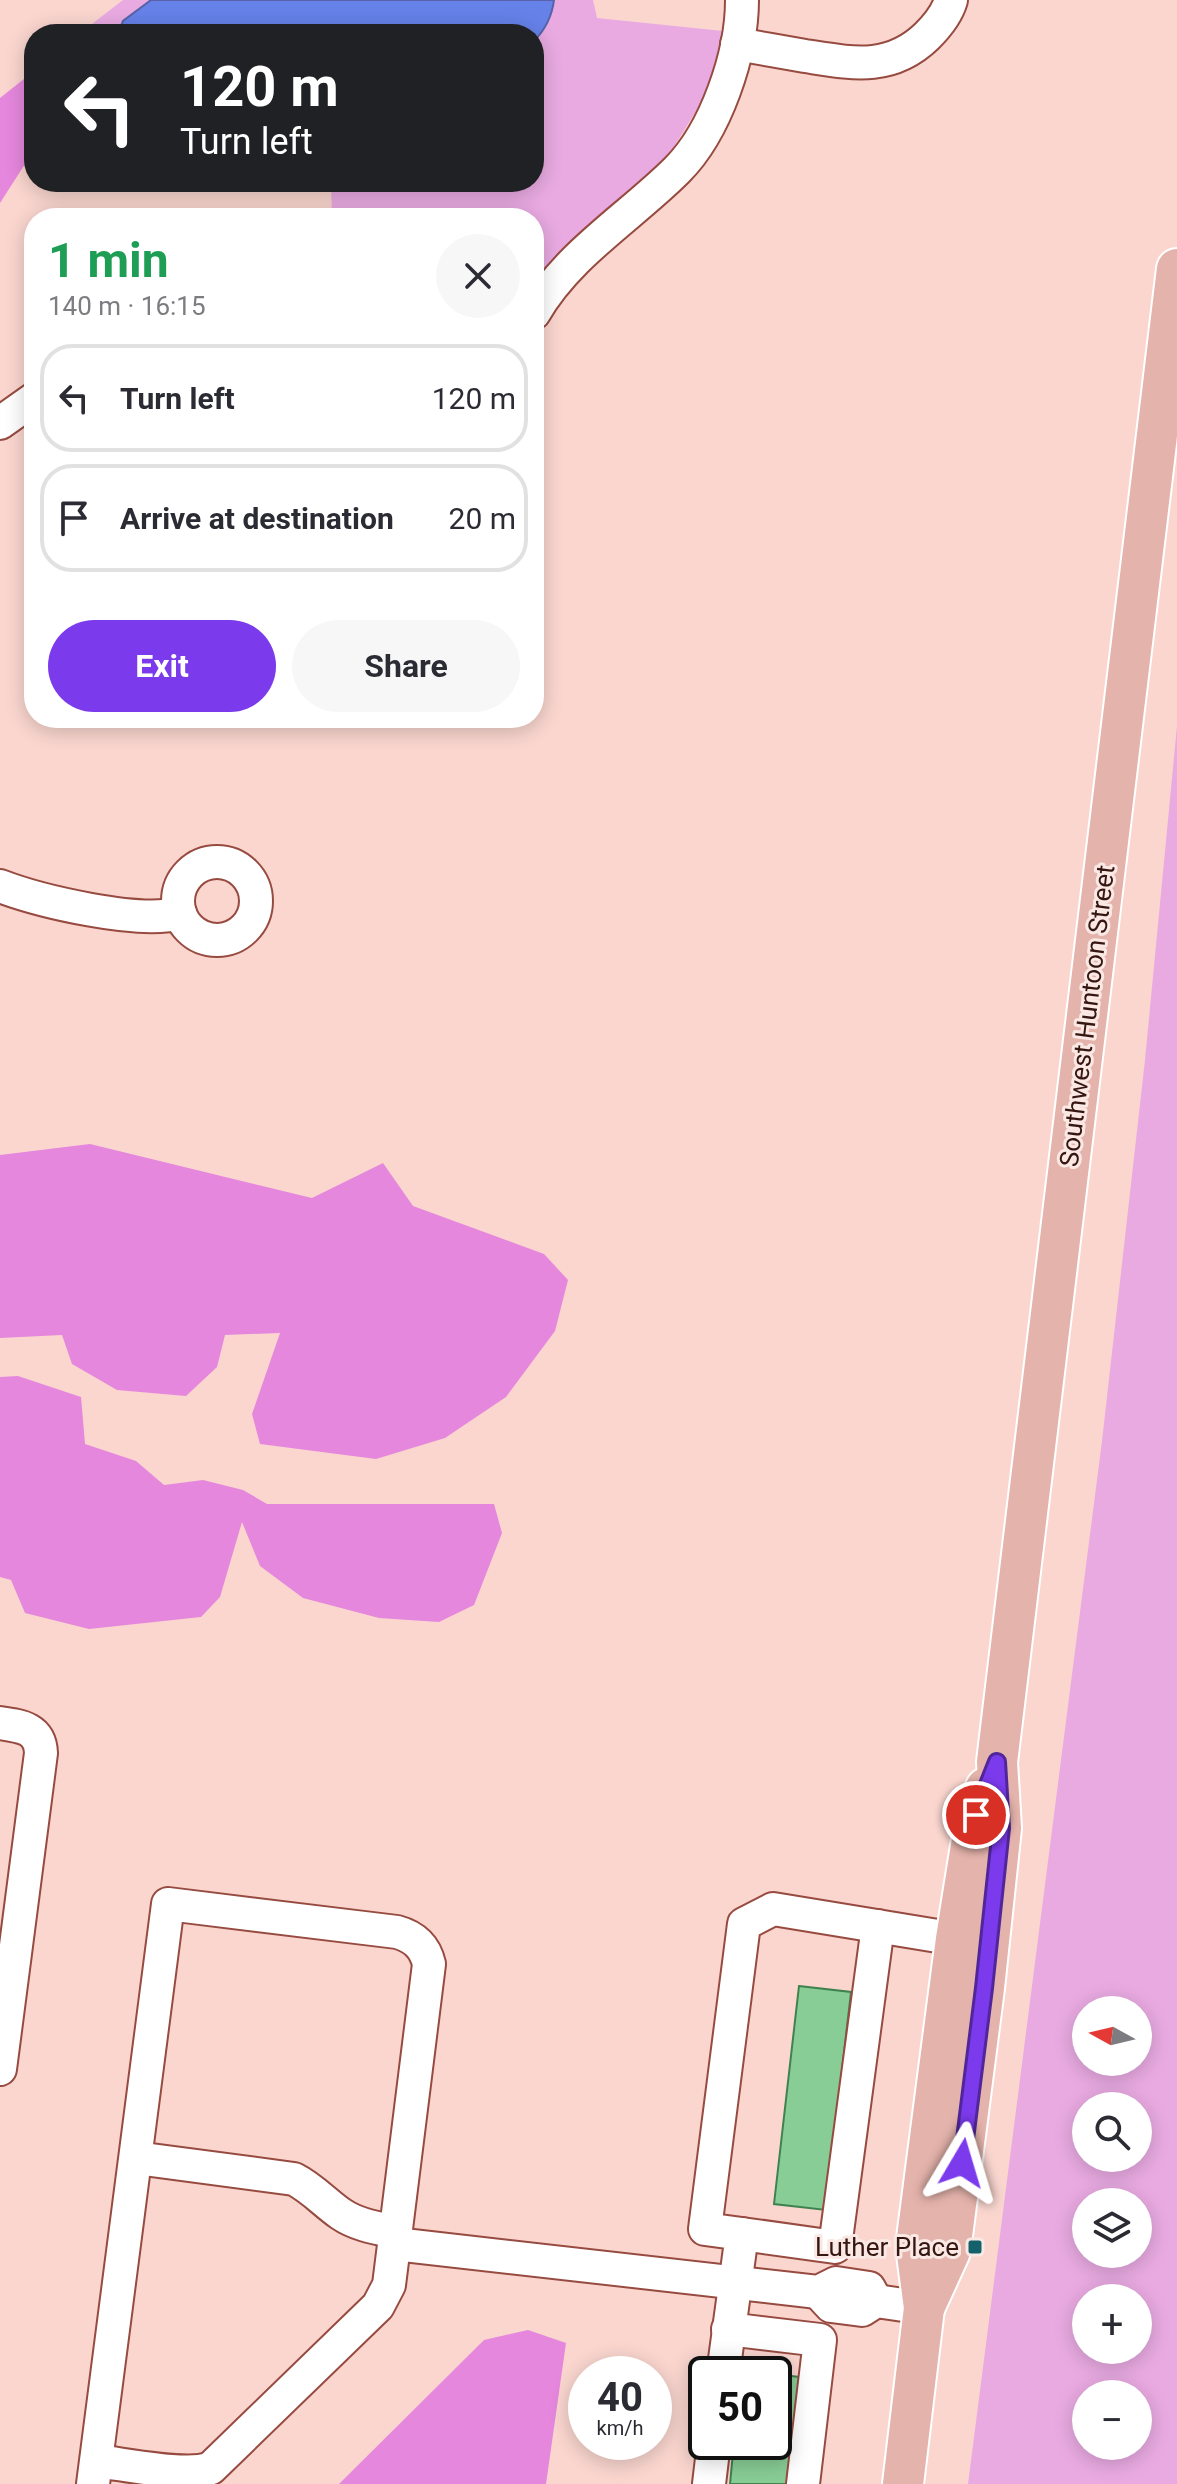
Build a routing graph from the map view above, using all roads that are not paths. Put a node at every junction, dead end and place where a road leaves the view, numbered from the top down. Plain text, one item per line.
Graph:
1 (742, 0) edge
2 (951, 0) edge
3 (737, 44) junction
4 (1177, 269) edge
5 (544, 296) edge
6 (24, 406) edge
7 (0, 423) edge
8 (1168, 425) edge
9 (0, 886) edge
10 (180, 913) dead end
11 (0, 1723) edge
12 (997, 1762) junction
13 (878, 1926) junction
14 (956, 1939) junction
15 (0, 2069) edge
16 (136, 2158) junction
17 (742, 2234) junction
18 (395, 2238) junction
19 (735, 2283) junction
20 (924, 2308) junction
21 (728, 2329) junction
22 (725, 2356) edge
23 (712, 2460) edge
24 (95, 2472) edge
25 (709, 2484) edge
26 (803, 2484) edge
27 (903, 2484) edge

1 - 3 street
2 - 3 street
3 - 5 street
4 - 8 main road, Southwest Huntoon Street
6 - 7 street
8 - 12 main road, Southwest Huntoon Street
9 - 10 street
11 - 15 street
12 - 14 main road, Southwest Huntoon Street
12 - 20 main road, Southwest Huntoon Street
13 - 14 street
13 - 17 street
13 - 17 street
14 - 20 main road, Southwest Huntoon Street
16 - 18 street
16 - 18 street
16 - 24 street
17 - 19 street
18 - 19 street
18 - 24 street
19 - 20 street
19 - 21 street
20 - 27 main road, Southwest Huntoon Street
21 - 22 street
21 - 26 street
23 - 25 street

